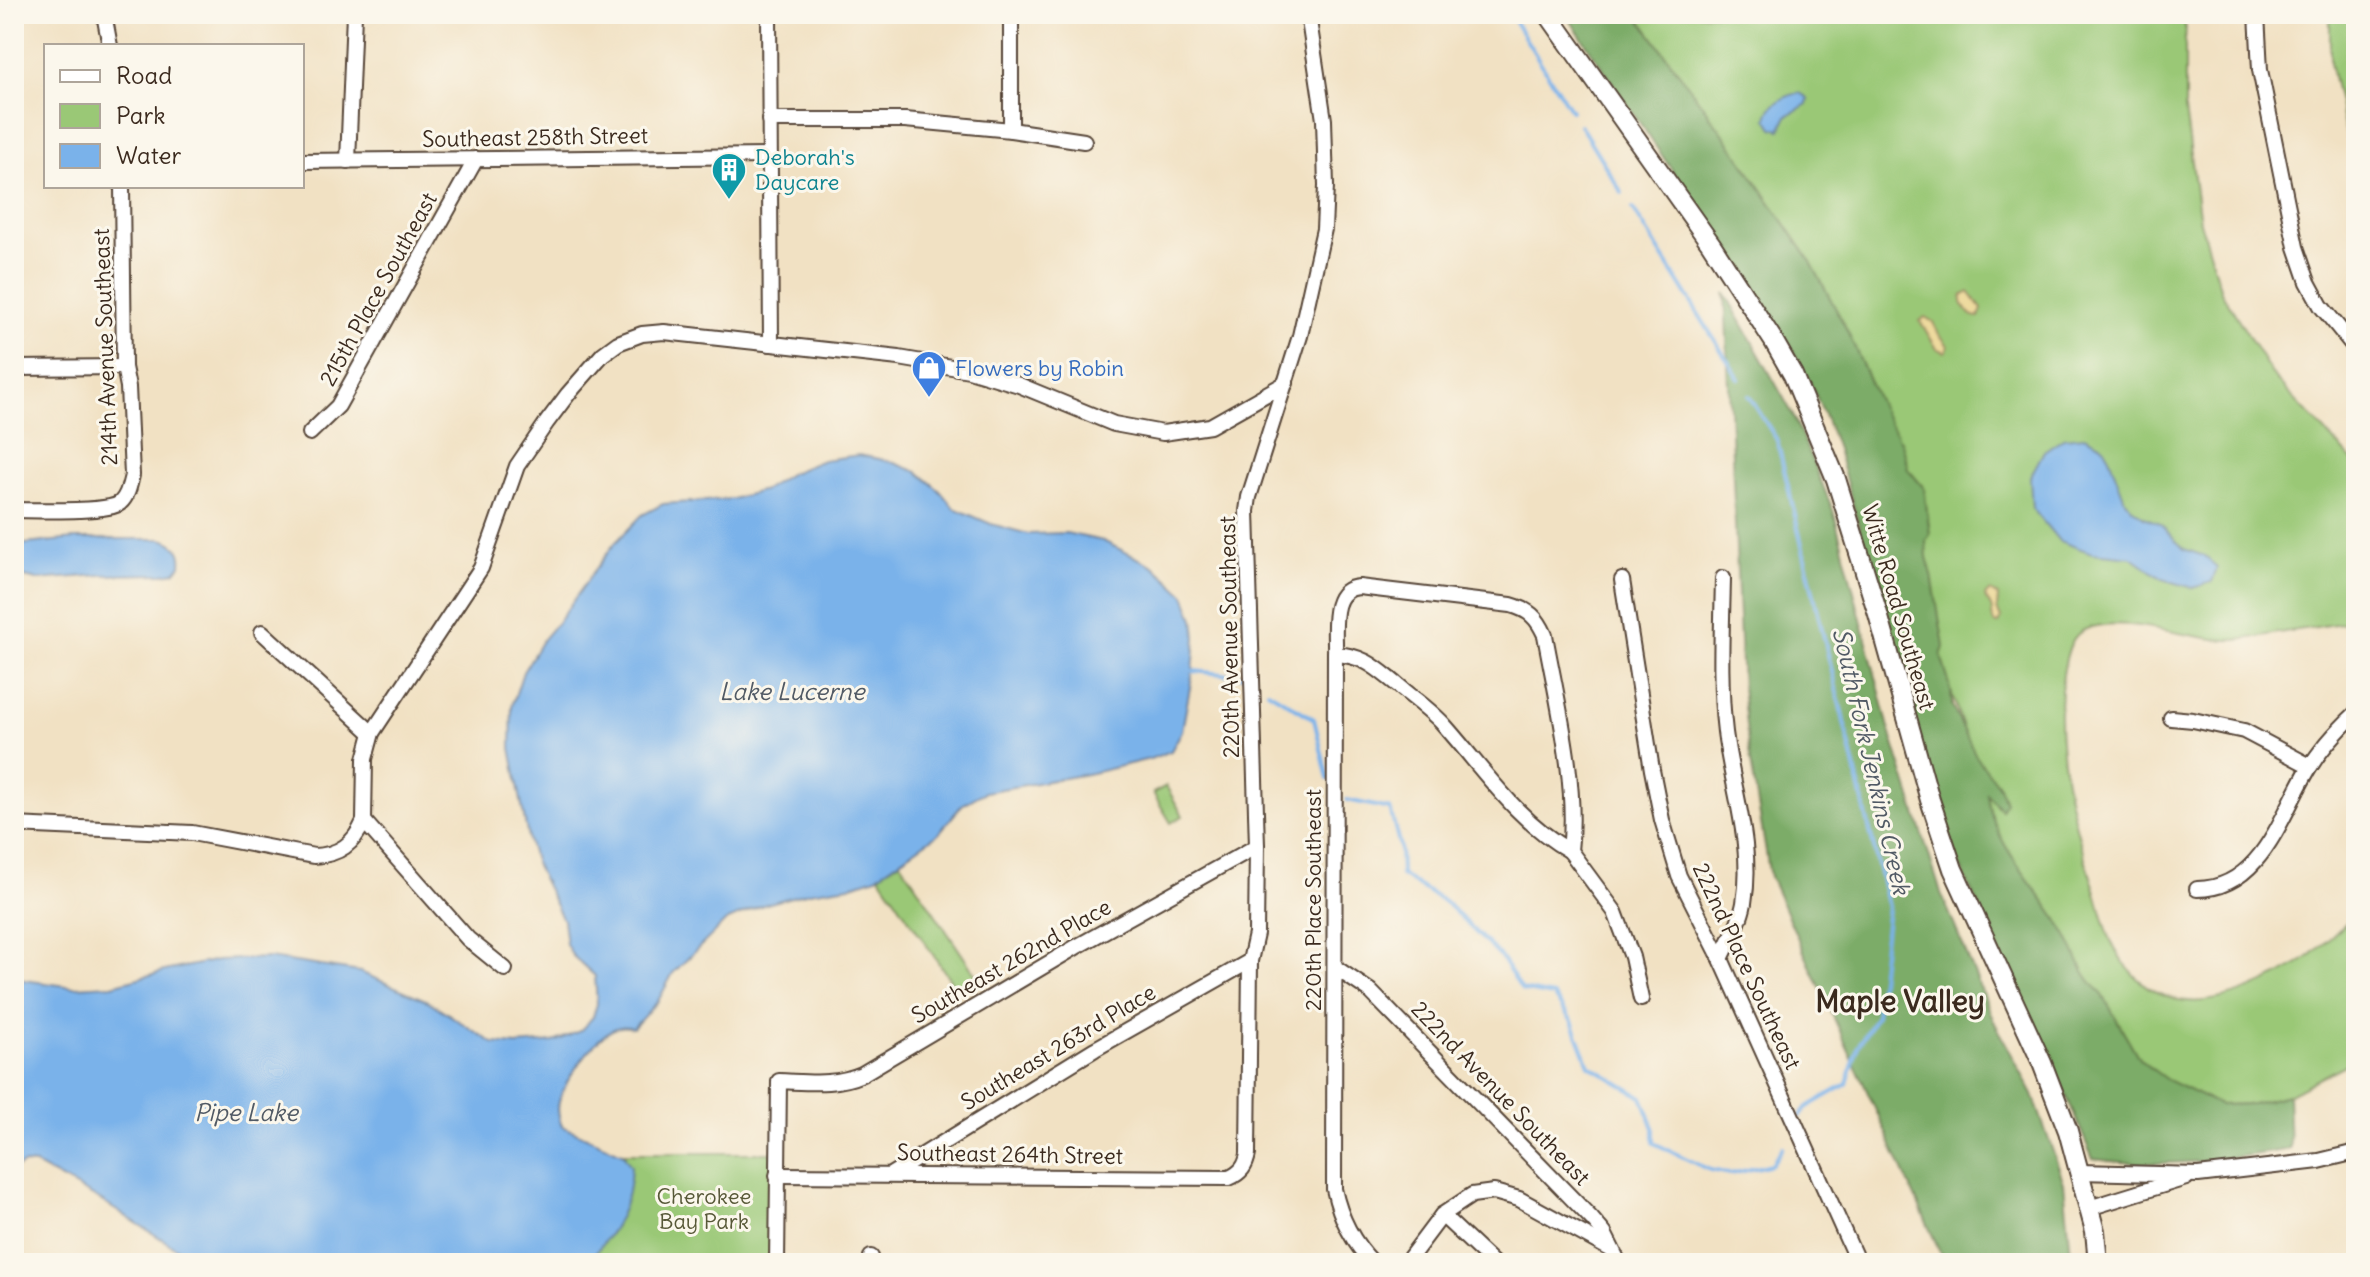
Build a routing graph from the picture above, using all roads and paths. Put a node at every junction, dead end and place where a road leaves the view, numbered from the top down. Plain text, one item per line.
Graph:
1 (104, 14) edge
2 (354, 14) edge
3 (769, 14) edge
4 (1011, 14) edge
5 (1308, 14) edge
6 (1548, 14) edge
7 (2257, 14) edge
8 (110, 44) edge
9 (769, 120) junction
10 (1011, 130) junction
11 (1084, 141) dead end
12 (769, 156) junction
13 (476, 159) junction
14 (304, 161) edge
15 (348, 161) junction
16 (122, 188) edge
17 (771, 344) junction
18 (2356, 349) edge
19 (124, 367) junction
20 (14, 368) edge
21 (1286, 383) junction
22 (310, 433) dead end
23 (14, 510) edge
24 (1723, 578) dead end
25 (1622, 580) dead end
26 (262, 632) dead end
27 (1335, 654) junction
28 (2356, 713) edge
29 (2171, 718) dead end
30 (372, 733) junction
31 (2310, 766) junction
32 (364, 821) junction
33 (14, 825) edge
34 (1257, 846) junction
35 (1570, 851) junction
36 (2197, 889) dead end
37 (1721, 959) junction
38 (1250, 961) junction
39 (1336, 968) junction
40 (505, 969) dead end
41 (1641, 999) dead end
42 (2356, 1152) edge
43 (1240, 1172) joint
44 (2079, 1172) junction
45 (891, 1174) junction
46 (777, 1175) junction
47 (2198, 1175) junction
48 (2089, 1208) junction
49 (1442, 1215) junction
50 (1616, 1257) edge
51 (777, 1263) edge
52 (1373, 1263) edge
53 (1406, 1263) edge
54 (1493, 1263) edge
55 (1858, 1263) edge
56 (2098, 1263) edge

1 - 8 street
2 - 15 street
3 - 9 street
4 - 10 street
5 - 21 street, 220th Avenue Southeast
6 - 44 street, Witte Road Southeast
7 - 18 street
9 - 10 street
9 - 12 street
10 - 11 street
12 - 13 street, Southeast 258th Street
12 - 17 street
13 - 15 street, Southeast 258th Street
13 - 22 street, 215th Place Southeast
14 - 15 street, Southeast 258th Street
16 - 19 street, 214th Avenue Southeast
17 - 21 street
17 - 30 street
19 - 20 street
19 - 23 street, 214th Avenue Southeast
21 - 34 street, 220th Avenue Southeast
24 - 37 street
25 - 37 street, 222nd Place Southeast
26 - 30 street
27 - 35 street
27 - 35 street, 220th Place Southeast
27 - 39 street, 220th Place Southeast
28 - 31 street
29 - 31 street
30 - 32 street
31 - 36 street
32 - 33 street
32 - 40 street
34 - 38 street, 220th Avenue Southeast
34 - 46 street, Southeast 262nd Place
35 - 41 street
37 - 55 street, 222nd Place Southeast
38 - 43 street, 220th Avenue Southeast
38 - 45 street, Southeast 263rd Place
39 - 50 street, 222nd Avenue Southeast
39 - 52 street, 220th Place Southeast
42 - 47 street
43 - 45 street, Southeast 264th Street
44 - 47 street
44 - 48 street, Witte Road Southeast
45 - 46 street, Southeast 264th Street
46 - 51 street
47 - 48 street
48 - 56 street, Witte Road Southeast
49 - 50 street
49 - 53 street
49 - 54 street

